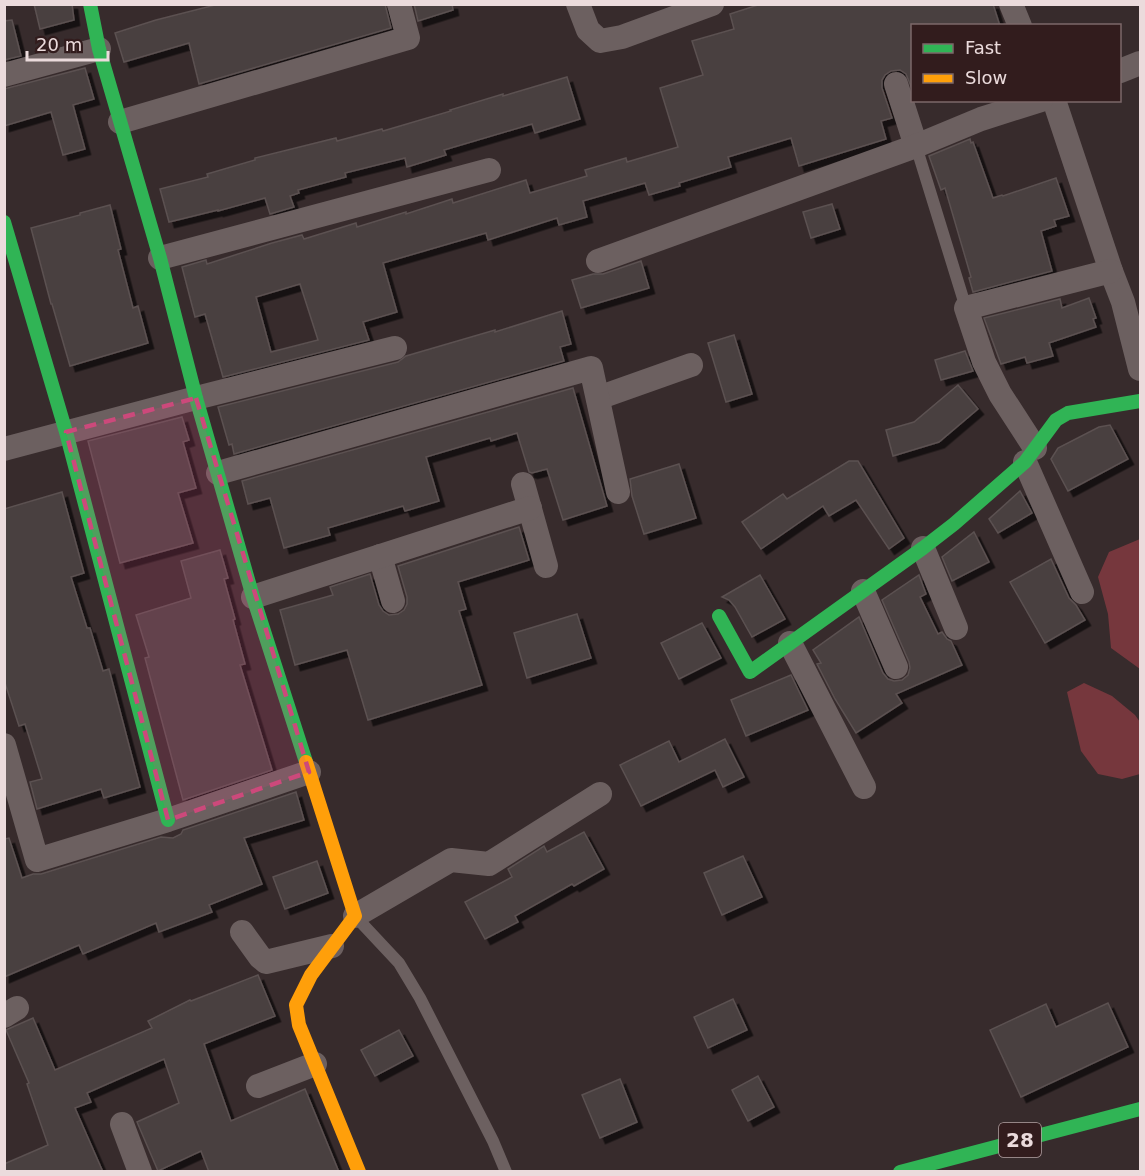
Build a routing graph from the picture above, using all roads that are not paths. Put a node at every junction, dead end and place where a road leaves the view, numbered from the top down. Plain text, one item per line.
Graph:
1 (90, 4) edge
2 (399, 4) edge
3 (578, 4) edge
4 (712, 4) edge
5 (1011, 4) edge
6 (1019, 24) edge
7 (99, 49) junction
8 (1140, 63) edge
9 (1121, 70) edge
10 (4, 75) edge
11 (896, 84) dead end
12 (1035, 102) edge
13 (1055, 102) edge
14 (120, 122) junction
15 (916, 146) junction
16 (489, 170) dead end
17 (4, 222) edge
18 (160, 258) junction
19 (598, 261) dead end
20 (1111, 271) junction
21 (966, 308) junction
22 (395, 348) dead end
23 (692, 365) dead end
24 (1140, 369) edge
25 (196, 398) junction
26 (598, 398) junction
27 (1140, 401) edge
28 (66, 432) junction
29 (4, 449) edge
30 (1030, 455) junction
31 (218, 473) junction
32 (523, 484) dead end
33 (618, 492) dead end
34 (530, 508) junction
35 (923, 548) junction
36 (380, 556) junction
37 (546, 566) dead end
38 (863, 591) junction
39 (1083, 592) dead end
40 (253, 597) junction
41 (393, 601) dead end
42 (719, 616) dead end
43 (956, 628) dead end
44 (790, 643) junction
45 (896, 667) dead end
46 (4, 745) edge
47 (309, 772) junction
48 (864, 787) dead end
49 (600, 794) dead end
50 (168, 820) junction
51 (355, 916) junction
52 (242, 932) dead end
53 (332, 946) junction
54 (315, 1064) junction
55 (258, 1086) dead end
56 (1140, 1109) edge
57 (122, 1124) dead end
58 (140, 1172) edge
59 (359, 1172) edge
60 (507, 1172) edge
61 (900, 1172) edge

1 - 7 street
2 - 14 street
3 - 4 street
5 - 6 street
7 - 10 street
7 - 14 street
8 - 9 street
11 - 15 street
12 - 15 street
13 - 20 street
14 - 18 street
15 - 19 street
15 - 21 lane
16 - 18 street
17 - 28 street
18 - 25 street
20 - 21 street
20 - 24 street
21 - 30 street
22 - 25 street
23 - 26 street
25 - 28 street
25 - 31 street
26 - 31 street
26 - 33 street
27 - 30 street
28 - 29 street
28 - 50 street
30 - 35 street
30 - 39 street
31 - 40 street
32 - 34 street
34 - 36 street
34 - 37 street
35 - 38 street
35 - 43 street
36 - 40 street
36 - 41 street
38 - 44 street
38 - 45 street
40 - 47 street
42 - 44 street
44 - 48 street
46 - 50 street
47 - 50 street
47 - 51 street
49 - 51 street
51 - 53 street
51 - 60 lane
52 - 53 street
53 - 54 street
54 - 55 street
54 - 59 street
56 - 61 street, 28
57 - 58 street

